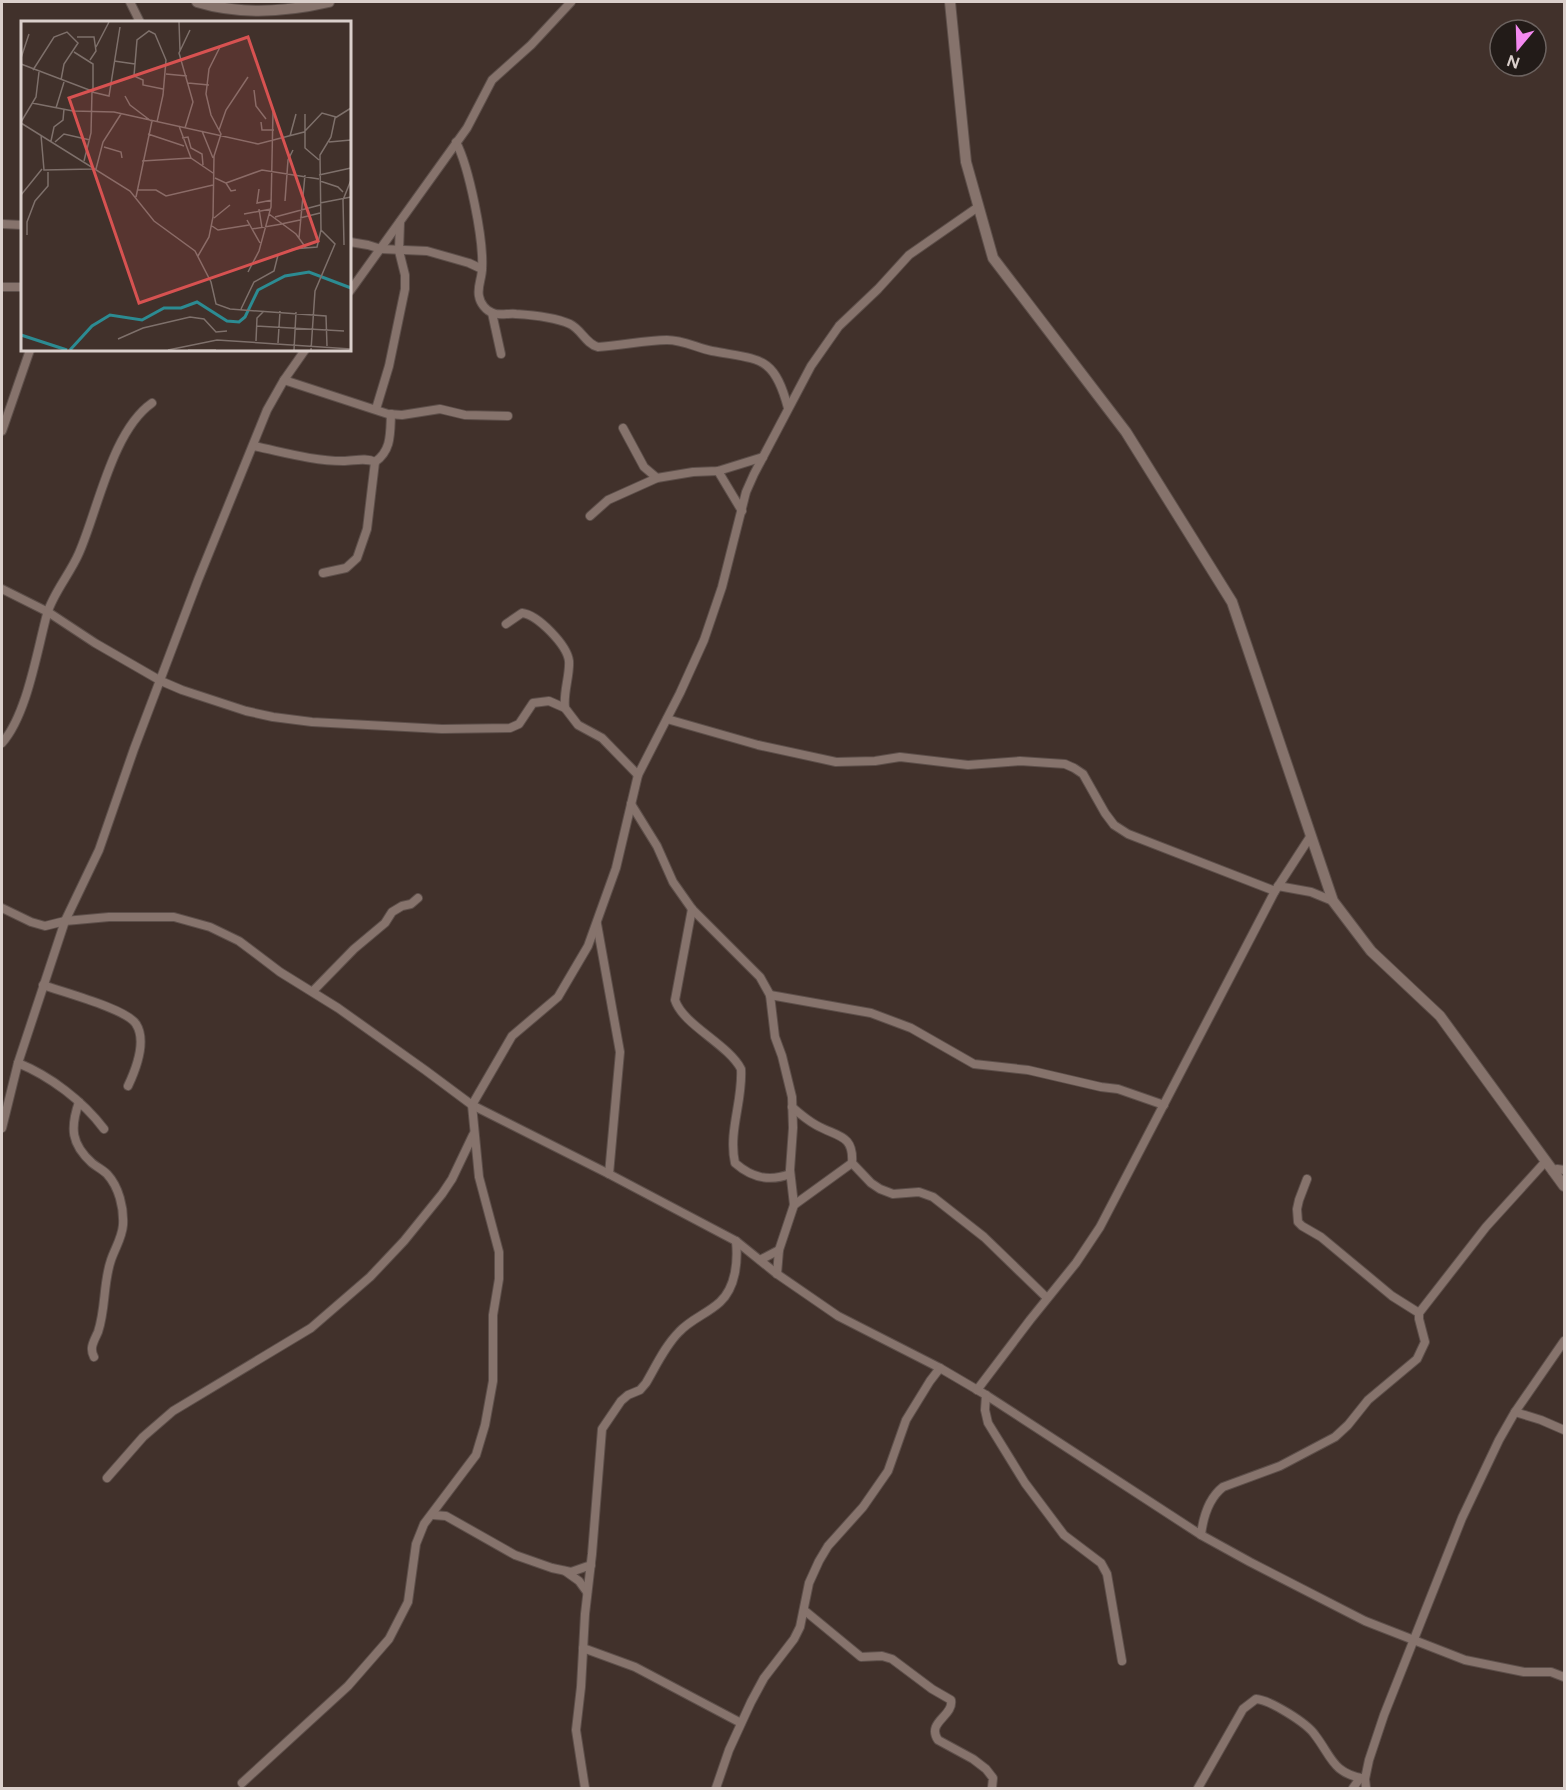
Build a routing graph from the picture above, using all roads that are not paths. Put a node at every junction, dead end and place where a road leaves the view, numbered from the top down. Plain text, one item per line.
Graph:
1 (130, 2) edge
2 (197, 2) edge
3 (328, 2) edge
4 (571, 2) edge
5 (950, 2) edge
6 (140, 21) edge
7 (456, 142) junction
8 (978, 207) junction
9 (400, 222) junction
10 (2, 224) edge
11 (21, 225) edge
12 (351, 242) edge
13 (381, 249) junction
14 (399, 251) junction
15 (482, 269) junction
16 (2, 286) edge
17 (21, 287) edge
18 (351, 290) edge
19 (492, 313) junction
20 (30, 351) edge
21 (304, 351) edge
22 (501, 354) dead end
23 (284, 380) junction
24 (152, 403) dead end
25 (788, 408) junction
26 (375, 409) junction
27 (391, 414) junction
28 (508, 416) dead end
29 (623, 428) dead end
30 (2, 431) edge
31 (253, 446) junction
32 (763, 457) junction
33 (375, 462) junction
34 (718, 471) junction
35 (657, 478) junction
36 (742, 511) junction
37 (590, 516) dead end
38 (323, 573) dead end
39 (2, 589) edge
40 (48, 612) junction
41 (506, 624) dead end
42 (161, 681) junction
43 (565, 708) junction
44 (667, 719) junction
45 (2, 743) edge
46 (639, 776) junction
47 (631, 804) junction
48 (1310, 837) junction
49 (1276, 889) junction
50 (418, 898) dead end
51 (1333, 901) junction
52 (2, 908) edge
53 (692, 909) junction
54 (65, 921) junction
55 (597, 923) junction
56 (43, 985) junction
57 (313, 991) junction
58 (770, 995) junction
59 (18, 1063) junction
60 (129, 1086) dead end
61 (79, 1102) junction
62 (472, 1106) junction
63 (1164, 1106) junction
64 (792, 1107) junction
65 (2, 1123) edge
66 (104, 1129) dead end
67 (474, 1132) junction
68 (852, 1163) junction
69 (1549, 1166) junction
70 (1564, 1170) edge
71 (609, 1174) junction
72 (790, 1174) junction
73 (1307, 1179) dead end
74 (1564, 1186) edge
75 (794, 1205) junction
76 (736, 1241) junction
77 (779, 1250) junction
78 (760, 1260) junction
79 (777, 1274) junction
80 (1047, 1298) junction
81 (1419, 1313) junction
82 (1564, 1341) edge
83 (94, 1357) dead end
84 (940, 1368) junction
85 (977, 1390) junction
86 (986, 1395) junction
87 (1515, 1412) junction
88 (1564, 1430) edge
89 (107, 1478) dead end
90 (441, 1504) junction
91 (433, 1515) junction
92 (446, 1516) junction
93 (1201, 1534) junction
94 (591, 1565) junction
95 (565, 1571) junction
96 (587, 1592) junction
97 (804, 1610) junction
98 (1413, 1639) junction
99 (583, 1648) junction
100 (1122, 1661) dead end
101 (1564, 1677) edge
102 (741, 1723) junction
103 (1363, 1778) junction
104 (242, 1783) dead end
105 (585, 1788) edge
106 (716, 1788) edge
107 (992, 1788) edge
108 (1198, 1788) edge
109 (1353, 1788) edge
110 (1366, 1788) edge

1 - 6 street
2 - 3 street
4 - 7 street
5 - 8 street
7 - 9 street
7 - 15 street
8 - 25 street
8 - 48 street
9 - 13 street
9 - 14 street
10 - 11 street
12 - 13 street
13 - 14 street
13 - 18 street
14 - 15 street
14 - 26 street
15 - 19 street
16 - 17 street
19 - 22 street
19 - 25 street
20 - 30 street
21 - 23 street
23 - 26 street
23 - 31 street
24 - 40 street
25 - 32 street
26 - 27 street
27 - 28 street
27 - 33 street
29 - 35 street
31 - 33 street
31 - 42 street
32 - 34 street
32 - 36 street
33 - 38 street
34 - 35 street
34 - 36 street
35 - 37 street
36 - 44 street
39 - 40 street
40 - 42 street
40 - 45 street
41 - 43 street
42 - 43 street
42 - 54 street
43 - 46 street
44 - 46 street
44 - 49 street
46 - 47 street
47 - 53 street
47 - 55 street
48 - 49 street
48 - 51 street
49 - 51 street
49 - 63 street
50 - 57 street
51 - 69 street
52 - 54 street
53 - 58 street
53 - 72 street
54 - 56 street
54 - 57 street
55 - 62 street
55 - 71 street
56 - 59 street
56 - 60 street
57 - 62 street
58 - 63 street
58 - 64 street
59 - 61 street
59 - 65 street
61 - 66 street
61 - 83 street
62 - 67 street
62 - 71 street
63 - 80 street
64 - 68 street
64 - 72 street
67 - 89 street
67 - 90 street
68 - 75 street
68 - 80 street
69 - 70 street
69 - 74 street
69 - 81 street
71 - 76 street
72 - 75 street
73 - 81 street
75 - 77 street
76 - 78 street
76 - 94 street
77 - 78 street
77 - 79 street
78 - 79 street
79 - 84 street
80 - 85 street
81 - 93 street
82 - 87 street
84 - 85 street
84 - 97 street
85 - 86 street
86 - 93 street
86 - 100 street
87 - 88 street
87 - 98 street
90 - 91 street
90 - 92 street
91 - 92 street
91 - 104 street
92 - 95 street
93 - 98 street
94 - 95 street
94 - 96 street
95 - 96 street
96 - 99 street
97 - 102 street
97 - 107 street
98 - 101 street
98 - 103 street
99 - 102 street
99 - 105 street
102 - 106 street
103 - 108 street
103 - 109 street
103 - 110 street

